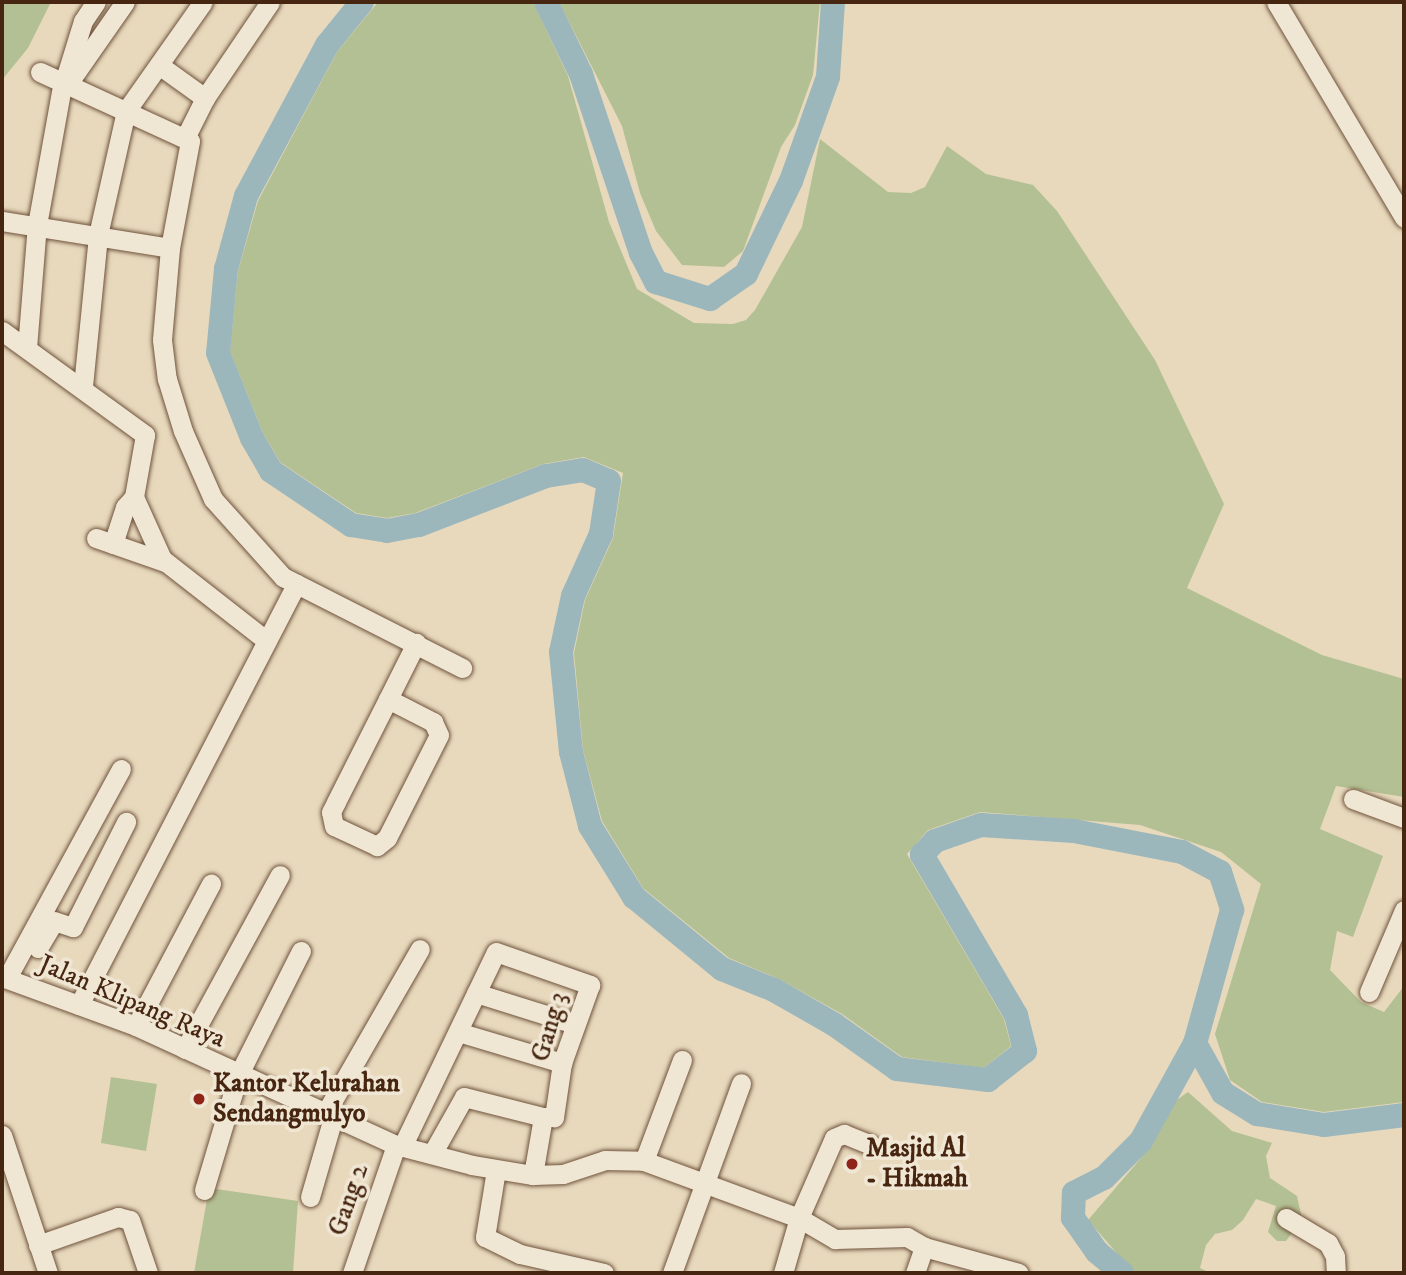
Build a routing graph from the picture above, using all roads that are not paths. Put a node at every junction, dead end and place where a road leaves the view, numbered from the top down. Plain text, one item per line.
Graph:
1 (96, 2) edge
2 (125, 2) edge
3 (203, 2) edge
4 (270, 2) edge
5 (1276, 2) edge
6 (159, 65) junction
7 (40, 72) dead end
8 (67, 85) junction
9 (205, 98) junction
10 (126, 111) junction
11 (186, 136) junction
12 (1404, 218) edge
13 (2, 221) edge
14 (37, 225) junction
15 (98, 235) junction
16 (170, 248) junction
17 (2, 331) edge
18 (27, 348) junction
19 (82, 386) junction
20 (134, 497) junction
21 (165, 562) junction
22 (296, 584) junction
23 (267, 641) junction
24 (416, 643) junction
25 (462, 668) dead end
26 (388, 699) junction
27 (121, 769) dead end
28 (1353, 799) dead end
29 (1404, 818) edge
30 (126, 822) dead end
31 (280, 875) dead end
32 (211, 884) dead end
33 (1404, 910) edge
34 (420, 949) dead end
35 (301, 951) dead end
36 (9, 979) edge
37 (1369, 992) dead end
38 (476, 993) junction
39 (79, 1006) junction
40 (575, 1024) junction
41 (136, 1026) junction
42 (458, 1032) junction
43 (185, 1049) junction
44 (682, 1060) dead end
45 (562, 1063) junction
46 (238, 1076) junction
47 (741, 1083) dead end
48 (329, 1116) junction
49 (543, 1117) junction
50 (2, 1135) edge
51 (871, 1145) dead end
52 (399, 1146) junction
53 (432, 1154) junction
54 (645, 1161) junction
55 (496, 1170) junction
56 (533, 1175) junction
57 (708, 1183) junction
58 (204, 1190) dead end
59 (310, 1197) dead end
60 (799, 1218) junction
61 (1286, 1218) dead end
62 (38, 1245) junction
63 (924, 1247) junction
64 (1006, 1271) edge
65 (48, 1273) edge
66 (148, 1273) edge
67 (352, 1273) edge
68 (604, 1273) edge
69 (672, 1273) edge
70 (783, 1273) edge
71 (915, 1273) edge
72 (1336, 1273) edge

1 - 8 street
2 - 8 street
3 - 6 street
4 - 9 street
5 - 12 street
6 - 9 street
6 - 10 street
7 - 8 street
8 - 10 street
8 - 14 street
9 - 11 street
10 - 11 street
10 - 15 street
11 - 16 street
13 - 14 street
14 - 15 street
14 - 18 street
15 - 16 street
15 - 19 street
16 - 22 street
17 - 18 street
18 - 19 street
19 - 20 street
20 - 21 street
20 - 21 street
21 - 23 street
22 - 23 street
22 - 24 street
23 - 39 street
24 - 25 street
24 - 26 street
26 - 26 street
27 - 36 street
28 - 29 street
30 - 36 street
31 - 43 street
32 - 41 street
33 - 37 street
34 - 48 street
35 - 46 street
36 - 39 street, Jalan Klipang Raya
38 - 40 street
38 - 40 street, Gang 3
38 - 42 street, Gang 2
39 - 41 street, Jalan Klipang Raya
40 - 45 street, Gang 3
41 - 43 street, Jalan Klipang Raya
42 - 45 street
42 - 52 street, Gang 2
43 - 46 street, Jalan Klipang Raya
44 - 54 street
45 - 49 street, Gang 3
46 - 48 street, Jalan Klipang Raya
46 - 58 street
47 - 57 street
48 - 52 street, Jalan Klipang Raya
48 - 59 street
49 - 53 street
49 - 56 street, Gang 3
50 - 62 street
51 - 60 street
52 - 53 street, Jalan Klipang Raya
52 - 67 street, Gang 2
53 - 55 street, Jalan Klipang Raya
54 - 56 street, Jalan Klipang Raya
54 - 57 street, Jalan Klipang Raya
55 - 56 street, Jalan Klipang Raya
55 - 68 street
57 - 60 street, Jalan Klipang Raya
57 - 69 street
60 - 63 street, Jalan Klipang Raya
60 - 70 street
61 - 72 street
62 - 65 street
62 - 66 street
63 - 64 street, Jalan Klipang Raya
63 - 71 street

